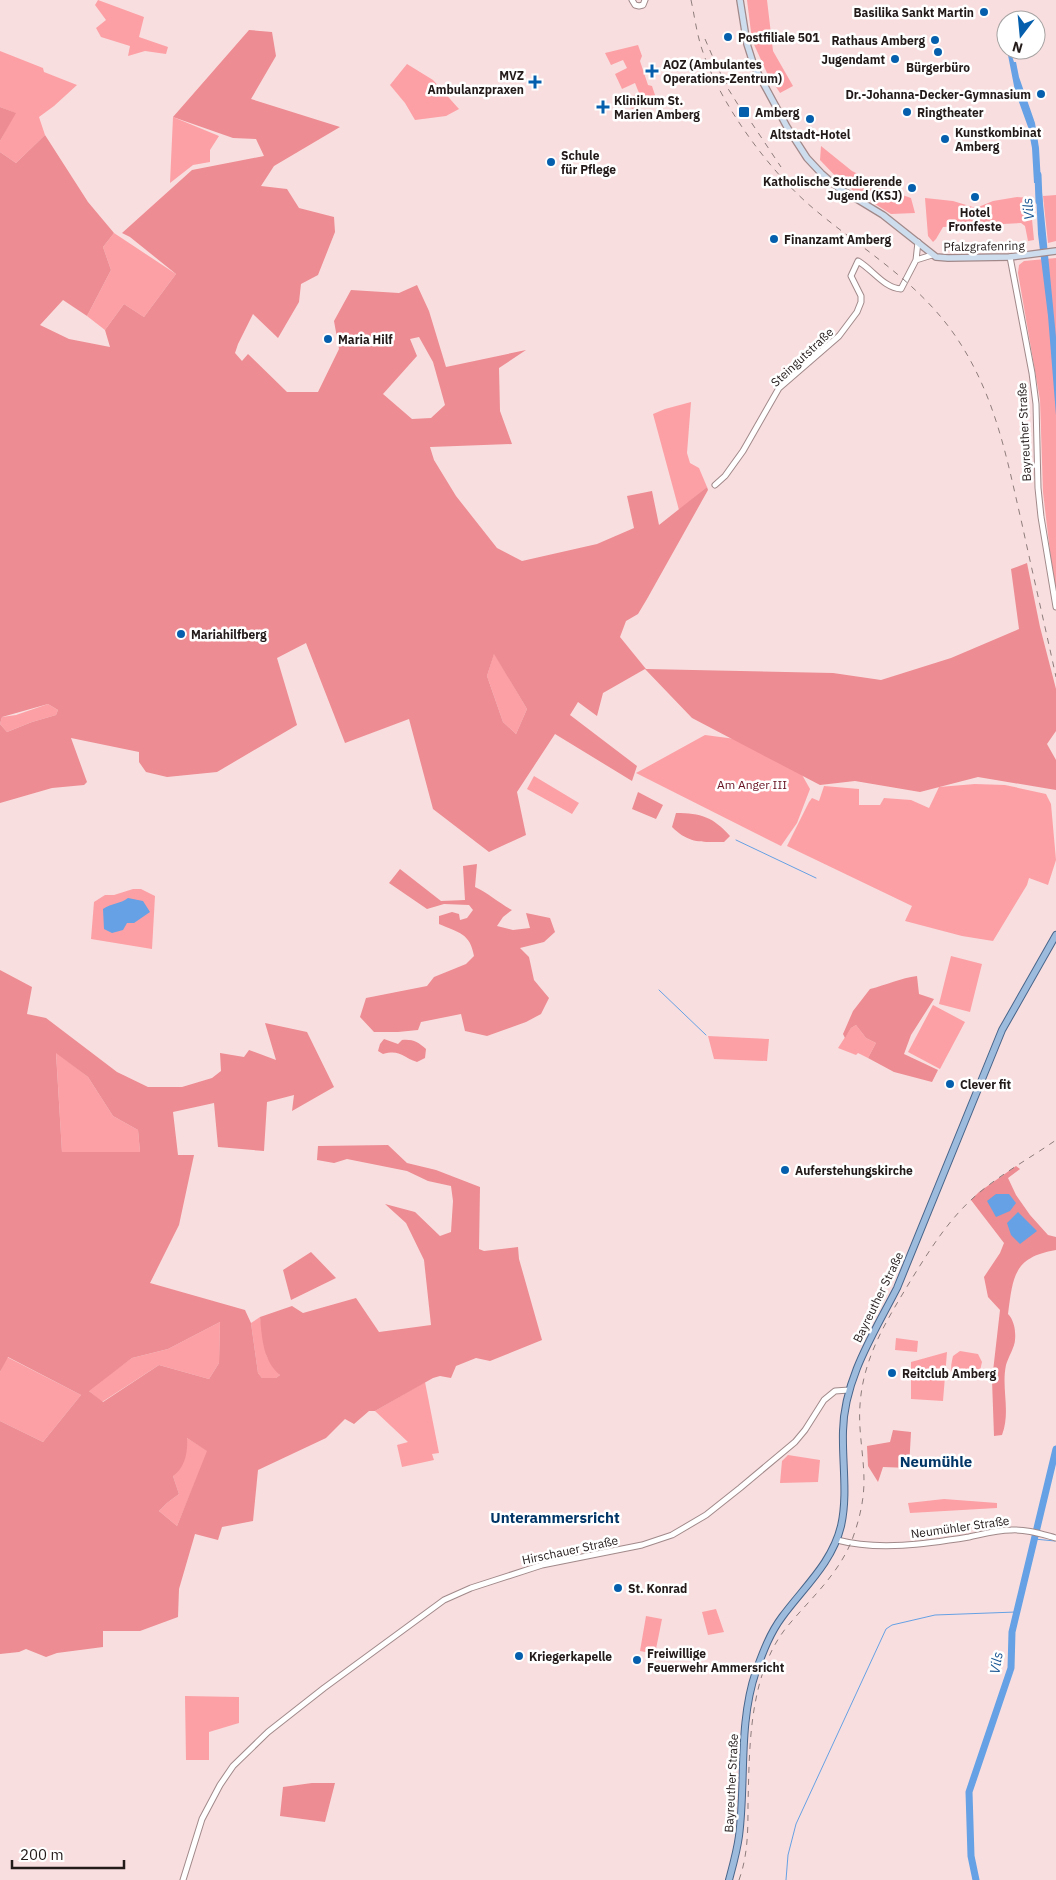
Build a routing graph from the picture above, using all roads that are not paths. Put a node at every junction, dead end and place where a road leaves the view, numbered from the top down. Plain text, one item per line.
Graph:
1 (632, 0) edge
2 (645, 0) edge
3 (740, 0) edge
4 (918, 242) junction
5 (1056, 251) edge
6 (932, 255) junction
7 (1010, 258) junction
8 (916, 260) junction
9 (715, 485) dead end
10 (1056, 607) edge
11 (1056, 935) edge
12 (849, 1390) junction
13 (1056, 1538) edge
14 (836, 1540) junction
15 (183, 1880) edge
16 (729, 1880) edge

1 - 2 street
3 - 4 main road, Pfalzgrafenring
4 - 6 main road, Pfalzgrafenring
4 - 8 street, Steingutstraße
5 - 7 main road, Pfalzgrafenring
6 - 7 main road, Pfalzgrafenring
6 - 8 street
7 - 10 street, Bayreuther Straße
8 - 9 street, Steingutstraße
11 - 12 main road, Bayreuther Straße
12 - 14 main road, Bayreuther Straße
12 - 15 street, Hirschauer Straße
13 - 14 street, Neumühler Straße
14 - 16 main road, Bayreuther Straße

